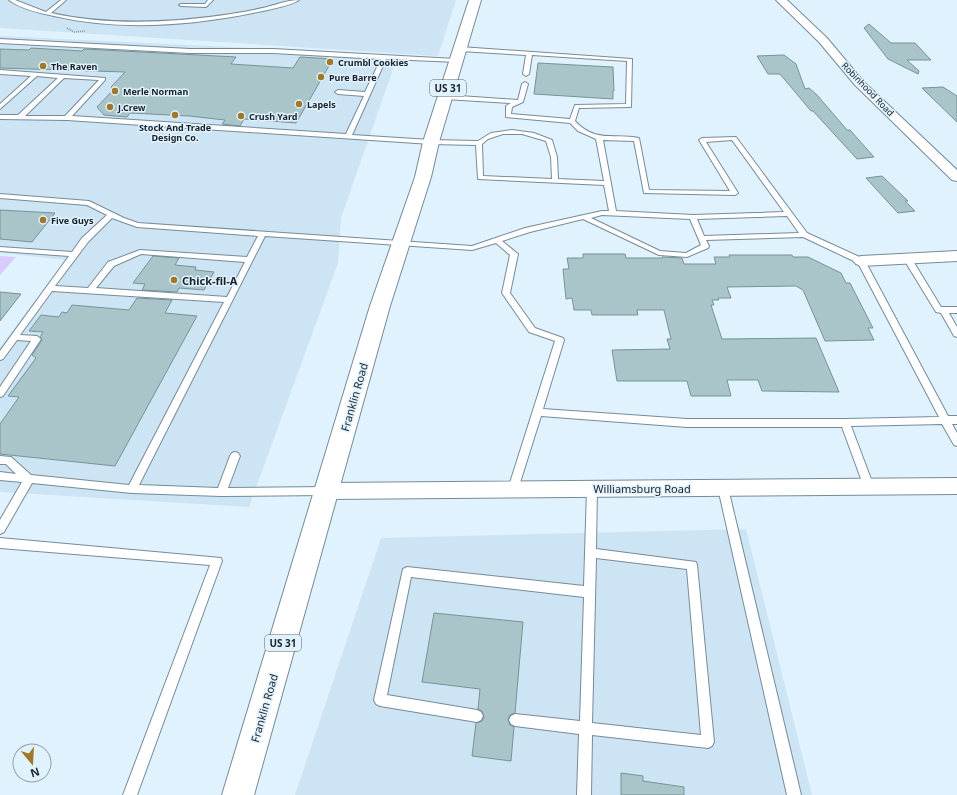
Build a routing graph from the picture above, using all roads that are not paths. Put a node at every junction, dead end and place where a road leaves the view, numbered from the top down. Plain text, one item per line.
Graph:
1 (11, 0) edge
2 (51, 0) edge
3 (211, 0) edge
4 (297, 0) edge
5 (474, 0) edge
6 (781, 0) edge
7 (62, 1) edge
8 (182, 5) dead end
9 (206, 6) junction
10 (48, 13) junction
11 (211, 18) junction
12 (0, 41) edge
13 (529, 54) junction
14 (458, 55) junction
15 (384, 57) junction
16 (0, 72) edge
17 (526, 74) dead end
18 (35, 75) junction
19 (62, 77) junction
20 (524, 84) dead end
21 (338, 92) dead end
22 (367, 94) junction
23 (445, 97) junction
24 (520, 102) junction
25 (0, 107) edge
26 (0, 117) edge
27 (20, 117) junction
28 (67, 118) junction
29 (572, 121) junction
30 (348, 136) junction
31 (599, 138) junction
32 (431, 142) junction
33 (479, 143) junction
34 (957, 177) edge
35 (555, 181) junction
36 (608, 182) junction
37 (0, 196) edge
38 (613, 213) junction
39 (790, 214) junction
40 (111, 215) junction
41 (693, 216) junction
42 (584, 217) junction
43 (263, 234) junction
44 (804, 235) junction
45 (702, 238) junction
46 (497, 240) junction
47 (401, 244) junction
48 (0, 249) edge
49 (74, 254) junction
50 (957, 256) edge
51 (907, 258) junction
52 (249, 260) junction
53 (861, 261) junction
54 (51, 288) junction
55 (91, 290) junction
56 (228, 300) junction
57 (943, 310) junction
58 (957, 310) edge
59 (957, 334) edge
60 (14, 338) junction
61 (0, 357) edge
62 (4, 381) edge
63 (0, 394) edge
64 (537, 412) junction
65 (945, 420) junction
66 (957, 420) edge
67 (844, 423) junction
68 (957, 442) edge
69 (235, 456) dead end
70 (0, 460) edge
71 (0, 476) edge
72 (29, 479) junction
73 (957, 486) edge
74 (868, 487) junction
75 (723, 488) junction
76 (132, 489) junction
77 (513, 489) junction
78 (592, 489) junction
79 (328, 491) junction
80 (221, 492) junction
81 (0, 529) edge
82 (0, 543) edge
83 (590, 553) junction
84 (589, 592) junction
85 (477, 716) dead end
86 (515, 720) dead end
87 (585, 728) junction
88 (130, 795) edge
89 (238, 795) edge
90 (584, 795) edge
91 (794, 795) edge

1 - 10 lane
2 - 7 lane
3 - 9 lane
4 - 11 lane
5 - 14 main road, Franklin Road / US 31
6 - 34 street, Robinhood Road
7 - 10 lane
8 - 9 lane
9 - 11 lane
10 - 11 lane
12 - 15 lane
13 - 14 lane
13 - 17 lane
13 - 29 lane
14 - 15 lane
14 - 23 main road, Franklin Road / US 31
15 - 22 lane
16 - 18 lane
18 - 19 lane
18 - 25 lane
19 - 27 lane
19 - 28 lane
20 - 24 lane
21 - 22 lane
22 - 30 lane
23 - 24 lane
23 - 32 main road, Franklin Road / US 31
24 - 29 lane
26 - 27 lane
27 - 28 lane
28 - 30 lane
29 - 31 lane
30 - 32 lane
31 - 36 lane
31 - 39 lane
32 - 33 lane
32 - 47 main road, Franklin Road / US 31
33 - 35 lane
33 - 35 lane
35 - 36 lane
36 - 38 lane
37 - 40 lane
38 - 41 lane
38 - 42 lane
39 - 41 lane
39 - 44 lane
40 - 43 lane
40 - 49 lane
41 - 45 lane
42 - 45 lane
42 - 46 lane
43 - 47 lane
43 - 52 lane
44 - 45 lane
44 - 53 lane
46 - 47 lane
46 - 64 lane
47 - 79 main road, Franklin Road / US 31
48 - 49 lane
49 - 54 lane
50 - 51 street
51 - 53 street
51 - 57 lane
52 - 55 lane
52 - 56 lane
53 - 65 lane
54 - 55 lane
54 - 60 lane
55 - 56 lane
56 - 76 lane
57 - 58 lane
57 - 59 lane
60 - 61 lane
60 - 62 lane
62 - 63 lane
64 - 67 lane
64 - 77 lane
65 - 66 lane
65 - 67 lane
65 - 68 lane
67 - 74 lane
69 - 80 lane
70 - 72 lane
71 - 72 lane
72 - 76 lane
72 - 81 lane
73 - 74 street, Williamsburg Road
74 - 75 street, Williamsburg Road
75 - 78 street, Williamsburg Road
75 - 91 lane
76 - 80 lane
77 - 78 street, Williamsburg Road
77 - 79 street, Williamsburg Road
78 - 83 lane
79 - 80 lane
79 - 89 main road, Franklin Road / US 31
82 - 88 lane
83 - 84 lane
83 - 87 lane
84 - 85 lane
84 - 87 lane
86 - 87 lane
87 - 90 lane

